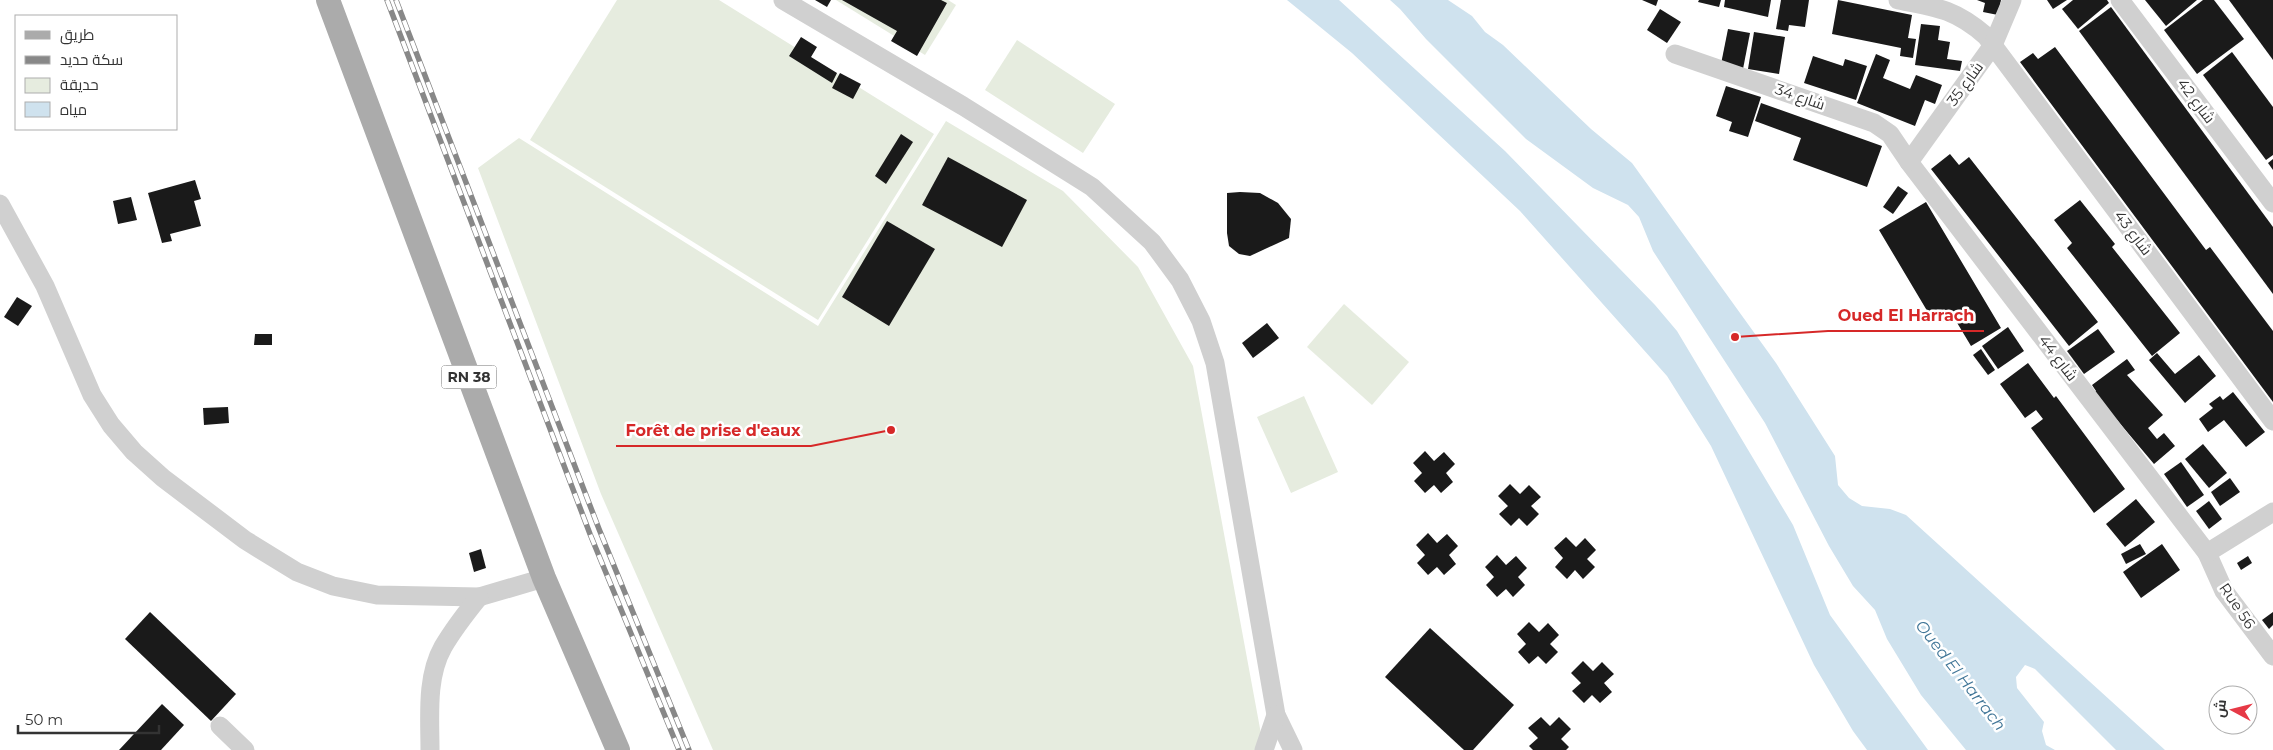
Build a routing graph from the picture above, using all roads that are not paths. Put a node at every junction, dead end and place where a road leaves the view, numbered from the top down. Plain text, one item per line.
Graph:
1 (328, 0) edge
2 (784, 0) edge
3 (1898, 0) edge
4 (2012, 0) edge
5 (2120, 0) edge
6 (1993, 45) junction
7 (1675, 54) dead end
8 (1909, 162) junction
9 (2273, 203) edge
10 (0, 204) edge
11 (2273, 421) edge
12 (2273, 512) edge
13 (2207, 553) junction
14 (544, 578) junction
15 (479, 597) junction
16 (2273, 656) edge
17 (1276, 715) junction
18 (220, 726) dead end
19 (245, 750) edge
20 (430, 750) edge
21 (618, 750) edge
22 (1264, 750) edge
23 (1294, 750) edge

1 - 14 main road, RN 38
2 - 17 street
3 - 6 street, شارع 43
4 - 6 street, شارع 35
5 - 9 street, شارع 42
6 - 8 street, شارع 35
6 - 11 street, شارع 43
7 - 8 street, شارع 34
8 - 13 street, شارع 44
10 - 15 street
12 - 13 street
13 - 16 street, Rue 56
14 - 15 street
14 - 21 main road, RN 38
15 - 20 street
17 - 22 street
17 - 23 street
18 - 19 street

